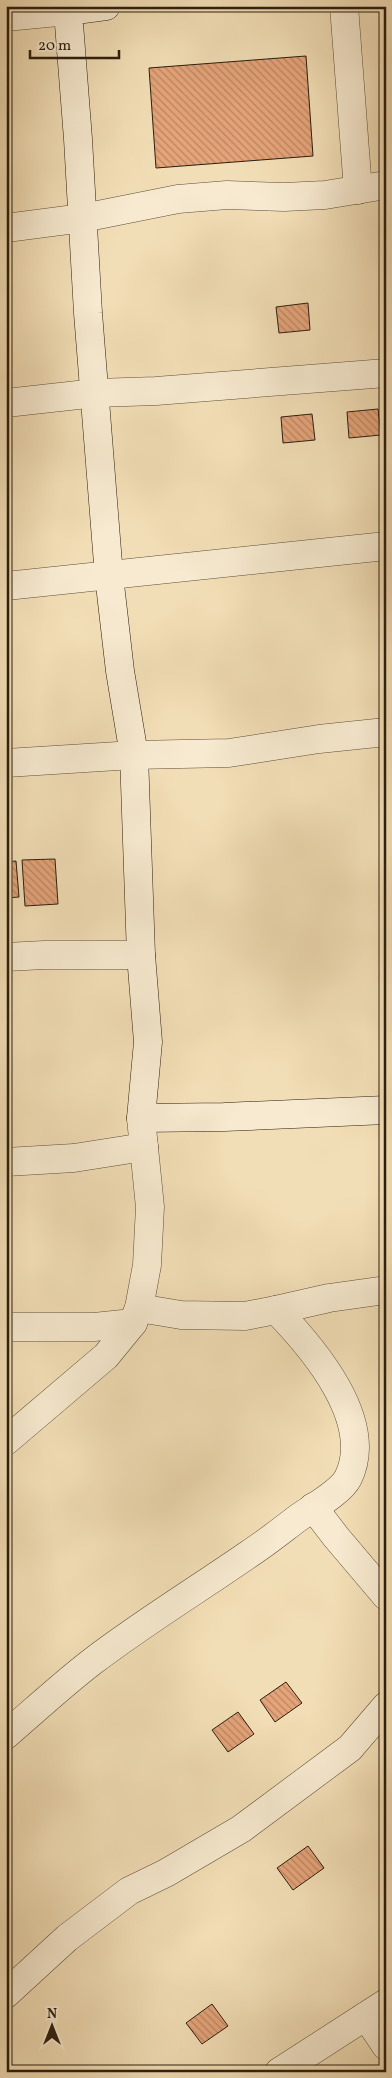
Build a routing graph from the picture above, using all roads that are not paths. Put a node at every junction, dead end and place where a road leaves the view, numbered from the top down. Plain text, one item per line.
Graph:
1 (106, 6) edge
2 (344, 6) edge
3 (68, 11) junction
4 (6, 17) edge
5 (386, 185) edge
6 (358, 190) junction
7 (83, 218) junction
8 (6, 228) edge
9 (386, 373) edge
10 (96, 393) junction
11 (6, 403) edge
12 (386, 546) edge
13 (110, 576) junction
14 (6, 586) edge
15 (386, 732) edge
16 (134, 755) junction
17 (6, 763) edge
18 (141, 956) junction
19 (6, 957) edge
20 (386, 1110) edge
21 (141, 1118) junction
22 (144, 1147) junction
23 (6, 1162) edge
24 (386, 1290) edge
25 (276, 1310) junction
26 (136, 1316) junction
27 (6, 1327) edge
28 (6, 1441) edge
29 (313, 1507) junction
30 (386, 1596) edge
31 (386, 1706) edge
32 (6, 1735) edge
33 (6, 1994) edge
34 (376, 2010) edge
35 (386, 2046) edge
36 (311, 2064) edge
37 (279, 2072) edge

1 - 3 street
2 - 6 street
3 - 4 street
3 - 7 street
5 - 6 street
6 - 7 street
7 - 8 street
7 - 10 street
9 - 10 street
10 - 11 street
10 - 13 street
12 - 13 street
13 - 14 street
13 - 16 street
15 - 16 street
16 - 17 street
16 - 18 street
18 - 19 street
18 - 21 street
20 - 21 street
21 - 22 street
22 - 23 street
22 - 26 street
24 - 25 street
25 - 26 street
25 - 29 street
26 - 27 street
26 - 28 street
29 - 30 street
29 - 32 street
31 - 33 street
34 - 35 street
34 - 36 street
36 - 37 street

